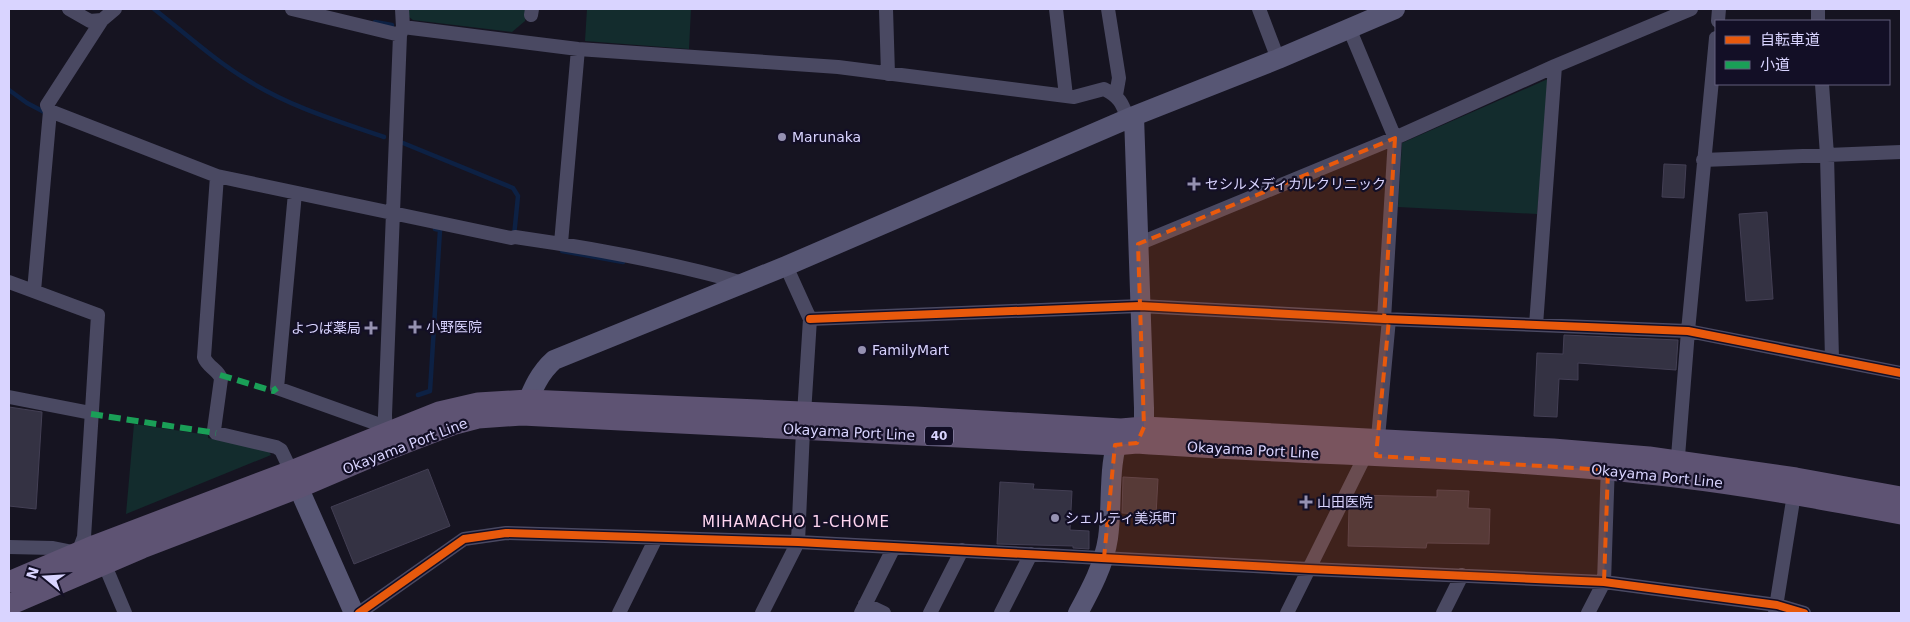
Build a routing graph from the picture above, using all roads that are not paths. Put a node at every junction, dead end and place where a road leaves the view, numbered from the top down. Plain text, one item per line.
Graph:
1 (69, 9) edge
2 (114, 9) edge
3 (292, 9) edge
4 (402, 9) edge
5 (886, 9) edge
6 (1056, 9) edge
7 (1108, 9) edge
8 (1259, 9) edge
9 (1395, 9) edge
10 (1691, 9) edge
11 (102, 20) junction
12 (1349, 28) junction
13 (401, 31) junction
14 (1715, 47) edge
15 (578, 49) junction
16 (1278, 59) junction
17 (1555, 66) junction
18 (888, 74) junction
19 (1822, 85) edge
20 (1116, 95) junction
21 (1066, 96) junction
22 (49, 114) junction
23 (1131, 118) junction
24 (1395, 138) junction
25 (1901, 152) edge
26 (1827, 155) junction
27 (1703, 160) junction
28 (217, 180) junction
29 (295, 197) junction
30 (393, 214) junction
31 (561, 243) junction
32 (1138, 244) junction
33 (786, 266) junction
34 (9, 282) edge
35 (744, 283) junction
36 (34, 291) junction
37 (1140, 306) junction
38 (810, 319) junction
39 (1387, 319) junction
40 (1536, 325) junction
41 (1688, 331) junction
42 (1832, 359) junction
43 (1901, 373) edge
44 (9, 397) edge
45 (525, 407) junction
46 (91, 413) junction
47 (803, 421) junction
48 (1129, 436) junction
49 (386, 437) junction
50 (1371, 448) junction
51 (1608, 462) junction
52 (1677, 469) junction
53 (295, 480) junction
54 (1795, 485) junction
55 (1901, 497) edge
56 (1901, 514) edge
57 (656, 538) junction
58 (798, 542) junction
59 (9, 546) edge
60 (894, 547) junction
61 (87, 549) junction
62 (962, 550) junction
63 (1031, 554) junction
64 (1104, 558) junction
65 (104, 565) junction
66 (1309, 569) junction
67 (1462, 575) junction
68 (9, 582) edge
69 (1604, 582) junction
70 (9, 604) edge
71 (863, 609) edge
72 (1776, 609) edge
73 (125, 613) edge
74 (354, 613) edge
75 (359, 613) edge
76 (619, 613) edge
77 (762, 613) edge
78 (884, 613) edge
79 (930, 613) edge
80 (1000, 613) edge
81 (1078, 613) edge
82 (1287, 613) edge
83 (1443, 613) edge
84 (1588, 613) edge
85 (1804, 613) edge

1 - 11 street
2 - 11 street
3 - 13 street
4 - 13 street
5 - 18 street
6 - 21 street
7 - 20 street
8 - 16 street
9 - 12 street
10 - 17 street
11 - 22 street
12 - 16 street
12 - 24 street
13 - 15 street
13 - 30 street
14 - 27 street
15 - 18 street
15 - 31 street
16 - 23 street
17 - 24 street
17 - 40 street
18 - 21 street
19 - 26 street
20 - 21 street
20 - 23 street
22 - 28 street
22 - 36 street
23 - 32 street
23 - 33 street
24 - 32 street
24 - 39 street
25 - 26 street
26 - 27 street
26 - 42 street
27 - 41 street
28 - 29 street
28 - 53 street
29 - 30 street
29 - 49 street
30 - 31 street
30 - 49 street
31 - 35 street
32 - 37 street
33 - 35 street
33 - 38 street
34 - 36 street
35 - 45 street
36 - 46 street
37 - 38 street
37 - 39 street
37 - 48 street
38 - 47 street
39 - 40 street
39 - 50 street
40 - 41 street
41 - 42 street
41 - 52 street
42 - 43 street
44 - 46 street
45 - 47 main road, Okayama Port Line / 40
45 - 49 main road, Okayama Port Line / 40
46 - 61 street
47 - 48 main road, Okayama Port Line / 40
47 - 58 street
48 - 50 main road, Okayama Port Line / 40
48 - 64 street
49 - 53 main road, Okayama Port Line / 40
50 - 51 main road, Okayama Port Line / 40
50 - 66 street
51 - 52 main road, Okayama Port Line / 40
51 - 69 street
52 - 54 main road, Okayama Port Line / 40
53 - 61 main road, Okayama Port Line / 40
53 - 65 main road, Okayama Port Line / 40
53 - 74 street
54 - 55 main road, Okayama Port Line / 40
54 - 56 main road, Okayama Port Line / 40
54 - 72 street
57 - 58 street
57 - 75 street
57 - 76 street
58 - 60 street
58 - 77 street
59 - 61 street
60 - 62 street
60 - 71 street
61 - 65 street
61 - 68 main road, Okayama Port Line / 40
62 - 63 street
62 - 79 street
63 - 64 street
63 - 80 street
64 - 66 street
64 - 81 street
65 - 70 main road, Okayama Port Line / 40
65 - 73 street
66 - 67 street
66 - 82 street
67 - 69 street
67 - 83 street
69 - 72 street
69 - 84 street
71 - 78 street
72 - 85 street

